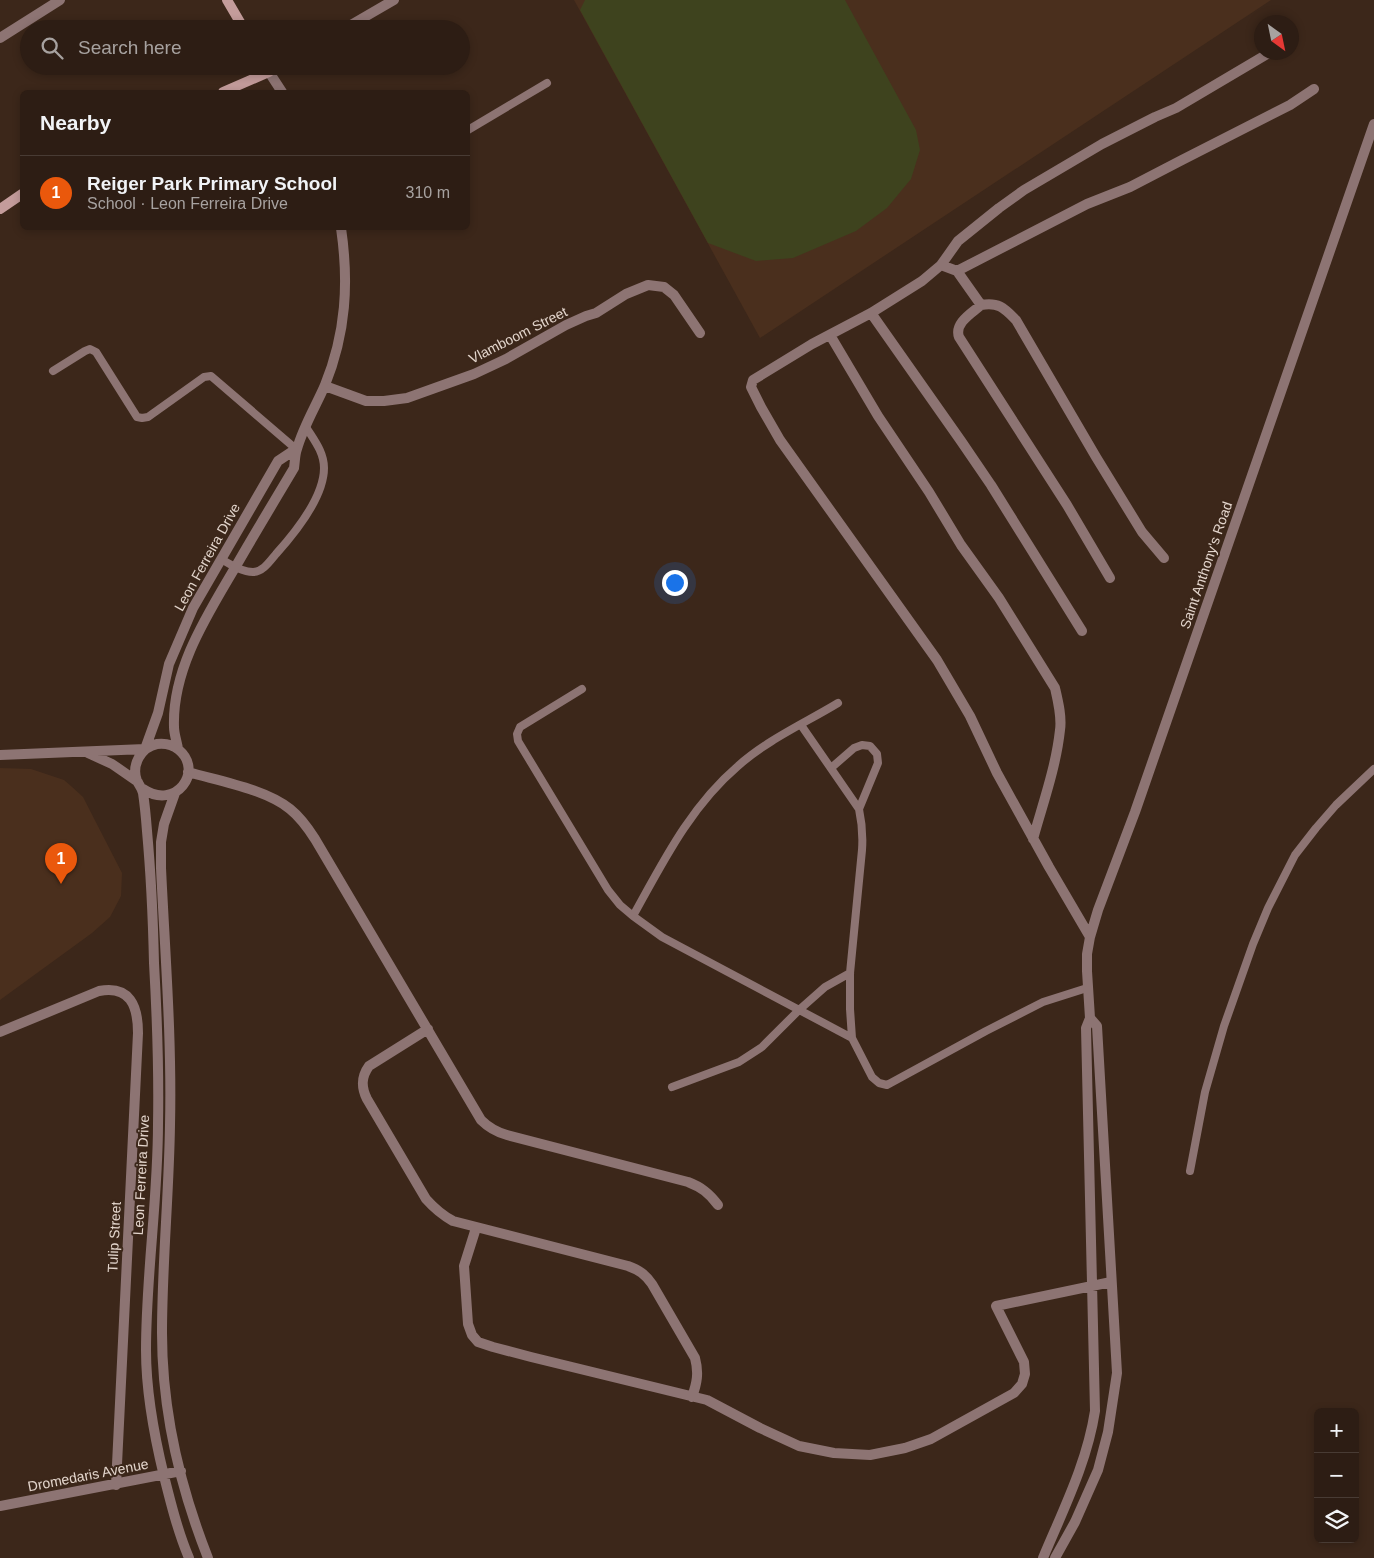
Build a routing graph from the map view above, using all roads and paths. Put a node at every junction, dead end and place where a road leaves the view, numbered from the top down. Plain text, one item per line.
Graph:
1 (60, 0) edge
2 (227, 0) edge
3 (394, 0) edge
4 (28, 20) edge
5 (239, 20) edge
6 (360, 20) edge
7 (20, 25) edge
8 (0, 38) edge
9 (1256, 60) edge
10 (256, 75) edge
11 (272, 75) edge
12 (547, 83) dead end
13 (1314, 89) dead end
14 (227, 90) edge
15 (281, 90) edge
16 (1374, 124) edge
17 (470, 129) edge
18 (20, 195) edge
19 (0, 210) edge
20 (341, 230) edge
21 (940, 265) junction
22 (957, 271) junction
23 (981, 305) junction
24 (871, 313) junction
25 (700, 333) dead end
26 (830, 335) junction
27 (54, 371) dead end
28 (324, 386) junction
29 (306, 427) junction
30 (296, 449) junction
31 (1164, 558) dead end
32 (221, 559) junction
33 (236, 568) junction
34 (1110, 578) dead end
35 (1082, 631) dead end
36 (582, 689) dead end
37 (838, 703) dead end
38 (801, 725) junction
39 (145, 749) junction
40 (178, 749) junction
41 (85, 752) junction
42 (0, 755) edge
43 (830, 768) junction
44 (1374, 769) edge
45 (188, 772) junction
46 (140, 785) junction
47 (175, 793) junction
48 (859, 809) junction
49 (1033, 839) junction
50 (633, 916) junction
51 (1090, 937) junction
52 (850, 973) junction
53 (1087, 988) junction
54 (798, 1010) junction
55 (1090, 1018) junction
56 (428, 1029) junction
57 (0, 1032) edge
58 (852, 1038) junction
59 (672, 1088) dead end
60 (1190, 1171) dead end
61 (718, 1205) dead end
62 (476, 1228) junction
63 (1111, 1282) junction
64 (1092, 1286) junction
65 (692, 1396) junction
66 (181, 1471) junction
67 (164, 1475) junction
68 (116, 1485) junction
69 (0, 1506) edge
70 (189, 1558) edge
71 (208, 1558) edge
72 (1043, 1558) edge
73 (1055, 1558) edge

1 - 4 street
2 - 5 street
3 - 6 street
7 - 8 street
9 - 21 street
10 - 14 street
11 - 15 street
12 - 17 lane
13 - 22 street
16 - 51 street, Saint Anthony's Road
18 - 19 street
20 - 28 street, Leon Ferreira Drive
21 - 22 street
21 - 24 street
22 - 23 street
23 - 31 street
23 - 34 street
24 - 26 street
24 - 35 street
25 - 28 street, Vlamboom Street
26 - 49 street
26 - 49 street
27 - 30 lane
28 - 29 street, Leon Ferreira Drive
29 - 30 street, Leon Ferreira Drive
29 - 33 lane
30 - 32 street, Leon Ferreira Drive
30 - 33 street, Leon Ferreira Drive
32 - 33 lane
32 - 39 street, Leon Ferreira Drive
33 - 40 street, Leon Ferreira Drive
36 - 50 lane
37 - 38 lane
38 - 43 lane
38 - 50 lane
39 - 40 street
39 - 41 street
39 - 46 street
40 - 45 street
41 - 42 street
41 - 46 street
43 - 48 lane
43 - 48 lane
44 - 60 lane
45 - 47 street
45 - 56 street
46 - 47 street
46 - 67 street, Leon Ferreira Drive
47 - 66 street, Leon Ferreira Drive
48 - 52 lane
49 - 51 street
50 - 54 lane
51 - 53 street, Saint Anthony's Road
52 - 54 lane
52 - 58 lane
53 - 55 street, Saint Anthony's Road
53 - 58 lane
54 - 58 lane
54 - 59 lane
55 - 63 street
55 - 64 street
56 - 61 street
56 - 62 street
57 - 68 street, Tulip Street
62 - 65 street
62 - 65 street
63 - 64 street
63 - 73 street
64 - 65 street
64 - 72 street
66 - 67 street, Dromedaris Avenue
66 - 71 street, Leon Ferreira Drive
67 - 68 street, Dromedaris Avenue
67 - 70 street, Leon Ferreira Drive
68 - 69 street, Dromedaris Avenue

